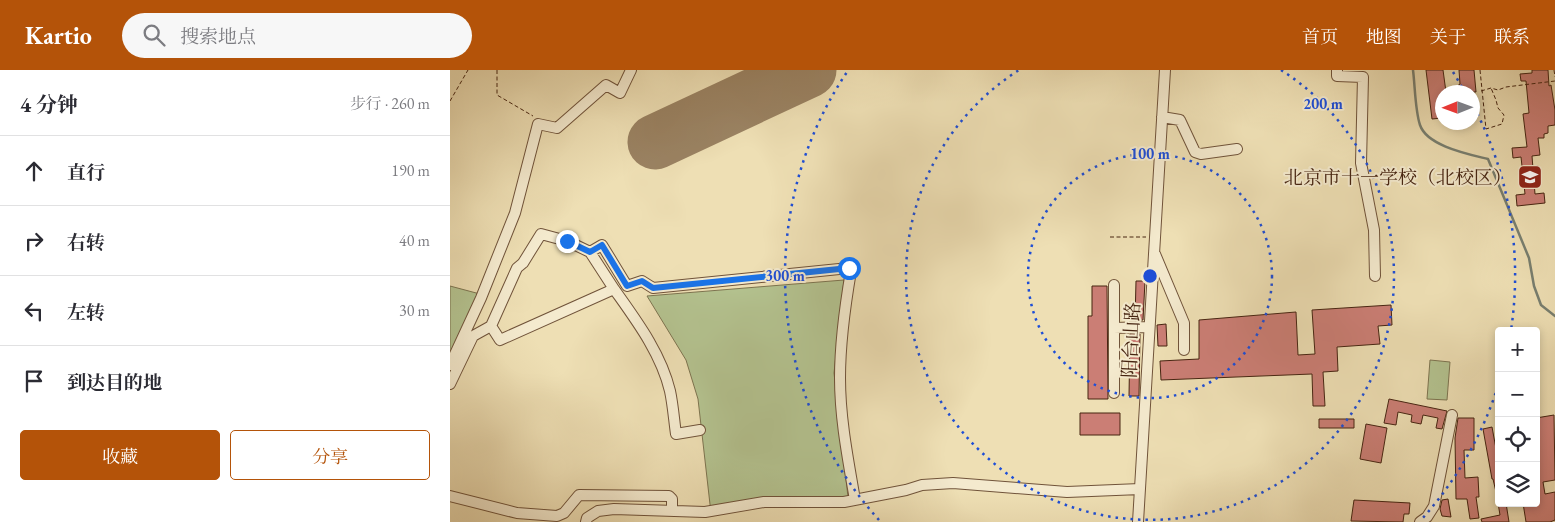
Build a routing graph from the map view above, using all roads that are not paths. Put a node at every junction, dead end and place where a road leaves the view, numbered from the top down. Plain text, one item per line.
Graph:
1 (630, 70) edge
2 (1165, 70) edge
3 (1336, 70) edge
4 (1162, 117) junction
5 (1237, 149) dead end
6 (1154, 251) junction
7 (590, 252) junction
8 (1375, 276) dead end
9 (1114, 285) dead end
10 (614, 289) junction
11 (490, 326) junction
12 (1149, 327) junction
13 (1114, 328) junction
14 (1184, 350) dead end
15 (450, 365) edge
16 (450, 384) edge
17 (1114, 393) dead end
18 (1452, 414) dead end
19 (700, 430) dead end
20 (1140, 489) junction
21 (450, 496) edge
22 (856, 500) junction
23 (672, 511) junction
24 (586, 522) edge
25 (1138, 522) edge
26 (1420, 522) edge

1 - 15 street
2 - 4 street, 阳台山路
3 - 8 street
4 - 5 street
4 - 6 street, 阳台山路
6 - 12 street, 阳台山路
6 - 14 street
7 - 10 street
7 - 11 street
7 - 22 street
9 - 13 street
10 - 11 street
10 - 19 street
11 - 16 street
12 - 13 street
12 - 20 street, 阳台山路
13 - 17 street
18 - 26 street
20 - 22 street
20 - 25 street, 阳台山路
21 - 23 street
22 - 23 street
23 - 24 street

